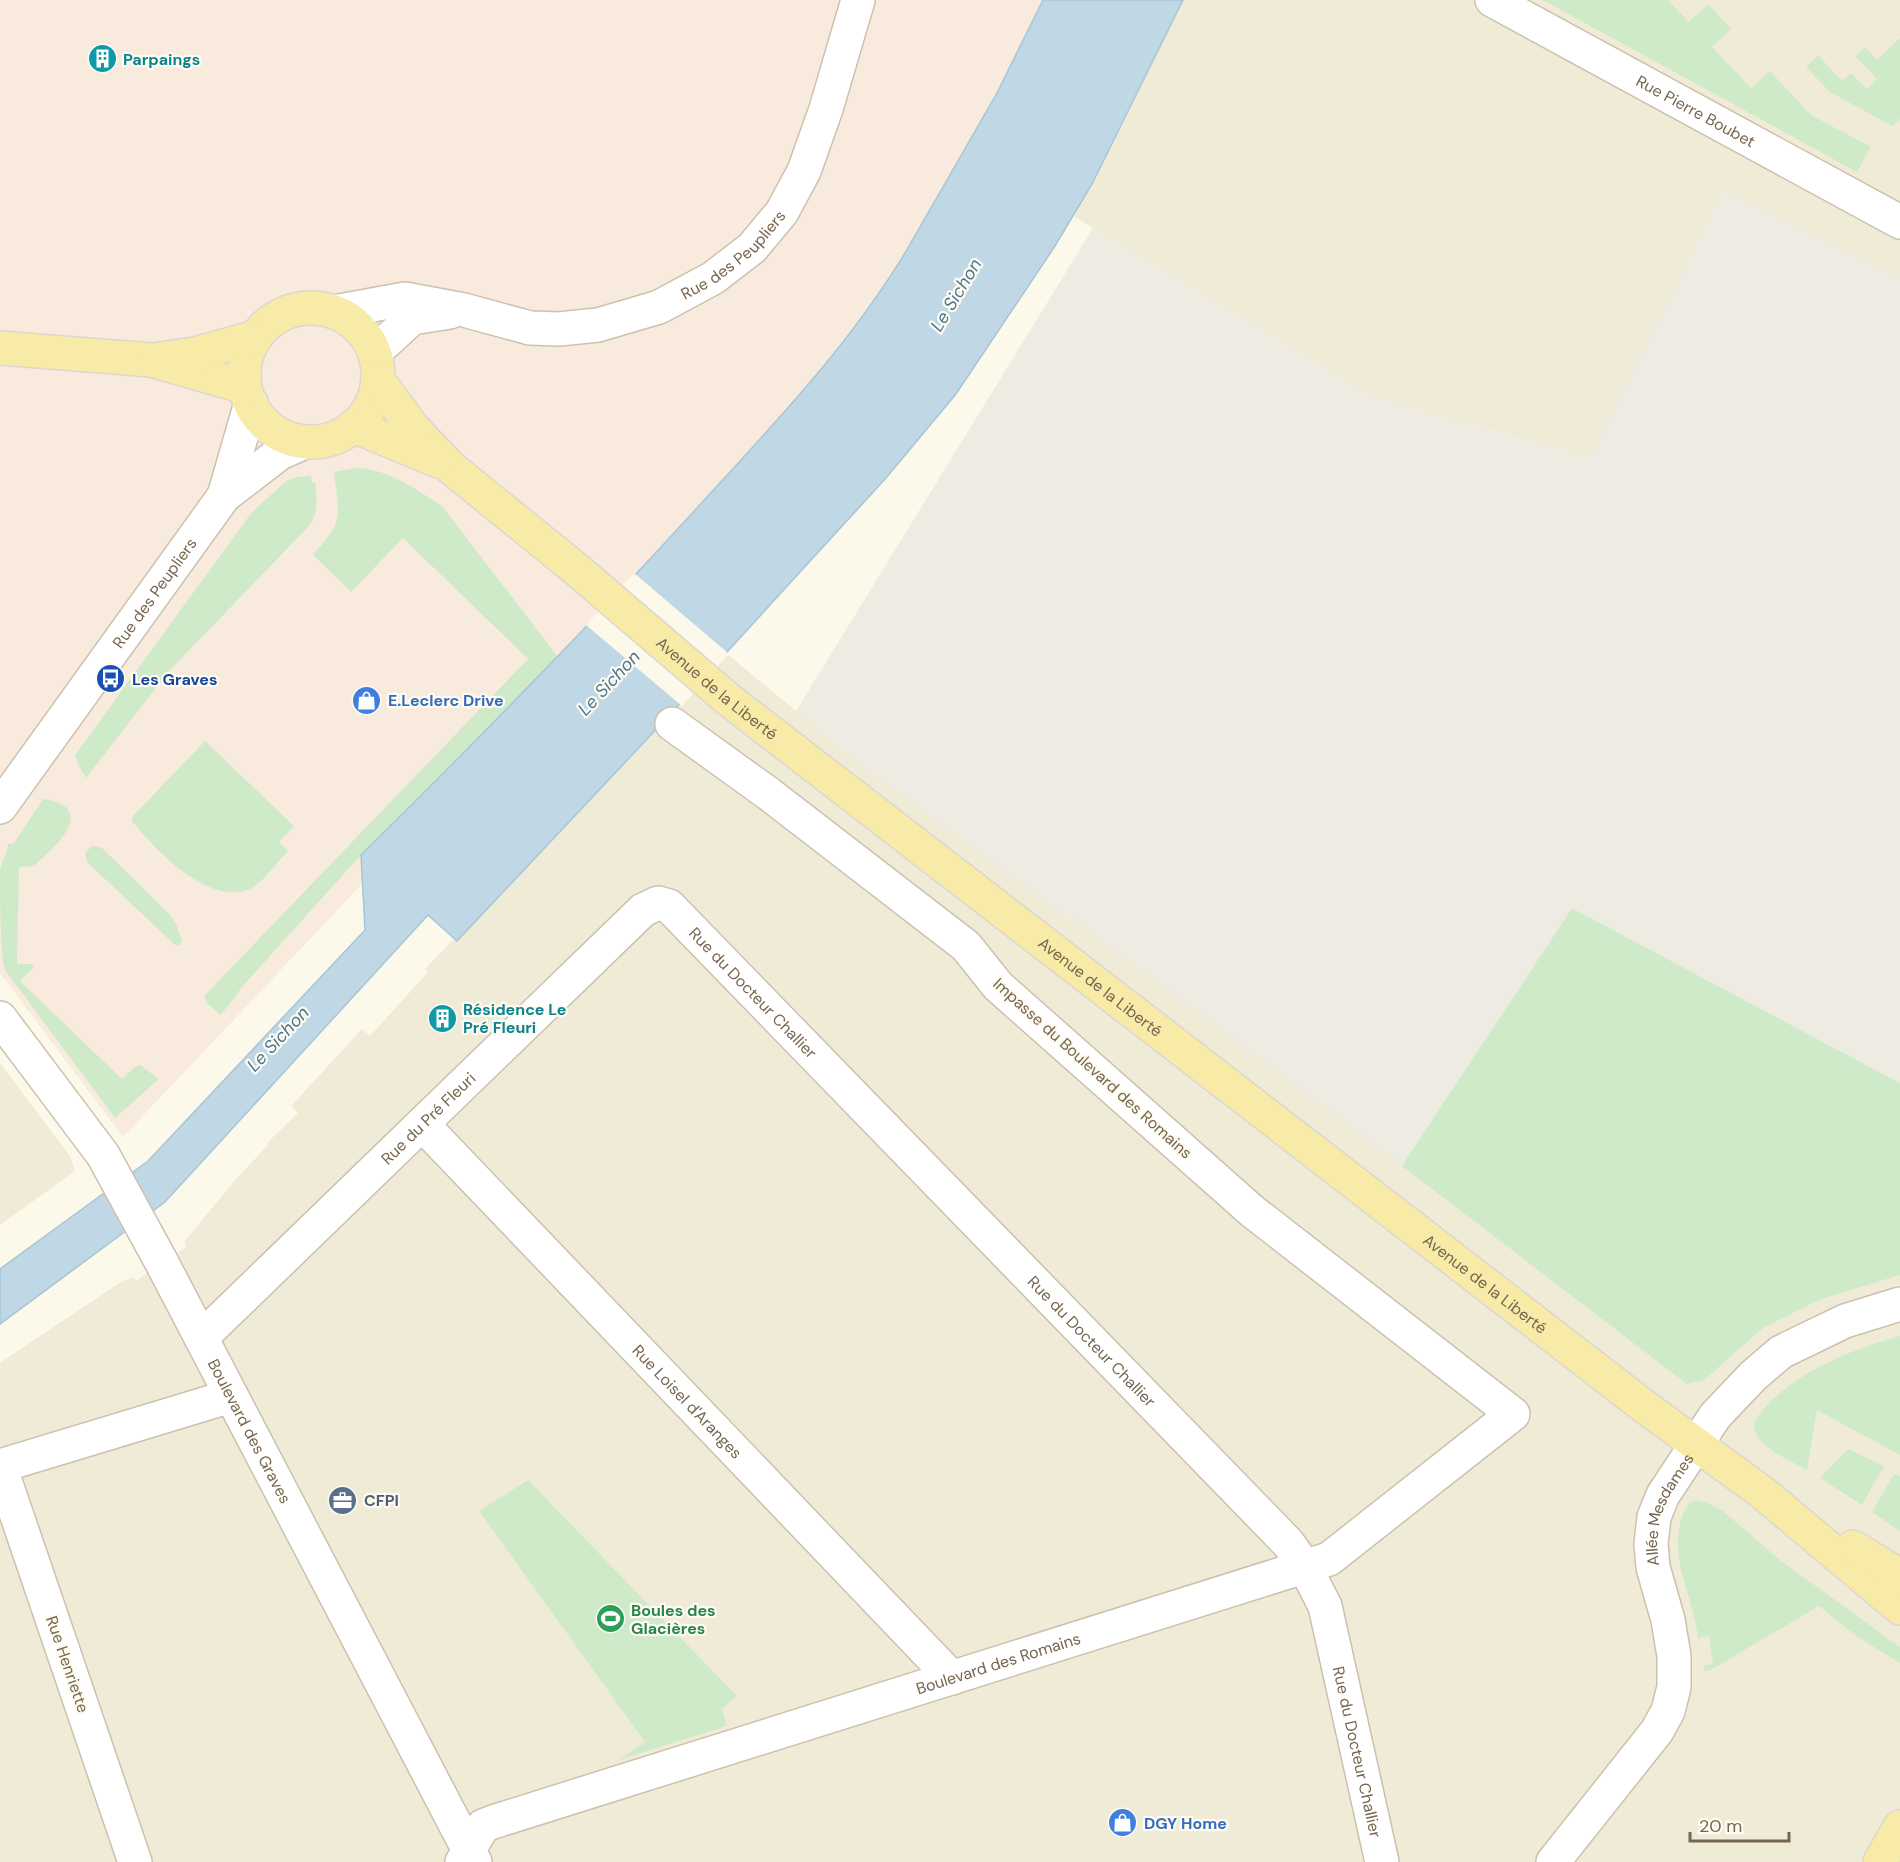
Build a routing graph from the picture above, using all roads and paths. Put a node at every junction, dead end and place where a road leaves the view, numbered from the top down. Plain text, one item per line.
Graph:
1 (858, 0) edge
2 (1492, 0) edge
3 (1900, 222) edge
4 (464, 310) junction
5 (334, 312) junction
6 (256, 337) junction
7 (0, 348) edge
8 (151, 360) junction
9 (376, 366) junction
10 (248, 395) junction
11 (354, 426) junction
12 (306, 442) junction
13 (450, 467) junction
14 (224, 496) junction
15 (672, 724) dead end
16 (0, 807) edge
17 (658, 903) joint
18 (0, 1018) edge
19 (422, 1124) junction
20 (1900, 1304) edge
21 (201, 1338) junction
22 (231, 1396) junction
23 (1513, 1414) joint
24 (1697, 1443) junction
25 (1763, 1493) junction
26 (1305, 1567) junction
27 (1900, 1576) edge
28 (1900, 1608) edge
29 (952, 1678) junction
30 (1900, 1827) edge
31 (469, 1858) edge
32 (135, 1862) edge
33 (1382, 1862) edge
34 (1553, 1862) edge
35 (1880, 1862) edge

1 - 4 street, Rue des Peupliers
2 - 3 street, Rue Pierre Boubet
4 - 5 street, Rue des Peupliers
4 - 9 street, Rue des Peupliers
5 - 6 main road
5 - 9 main road
6 - 8 main road
6 - 10 main road
7 - 8 main road
8 - 10 main road
9 - 11 main road
9 - 13 main road, Avenue de la Liberté
10 - 12 main road
10 - 14 street, Rue des Peupliers
11 - 12 main road
11 - 13 main road, Avenue de la Liberté
12 - 14 street, Rue des Peupliers
13 - 24 main road, Avenue de la Liberté
14 - 16 street, Rue des Peupliers
15 - 23 street, Impasse du Boulevard des Romains
17 - 19 street, Rue du Pré Fleuri
17 - 26 street, Rue du Docteur Challier
18 - 21 street, Boulevard des Graves
19 - 21 street, Rue du Pré Fleuri
19 - 29 street, Rue Loisel d'Aranges
20 - 24 street, Allée Mesdames
21 - 22 street, Boulevard des Graves
22 - 31 street, Boulevard des Graves
22 - 32 street, Rue Henriette
23 - 26 street, Boulevard des Romains
24 - 25 main road, Avenue de la Liberté
24 - 34 street, Allée Mesdames
25 - 27 main road, Avenue de la Liberté
25 - 28 main road, Avenue de la Liberté
26 - 29 street, Boulevard des Romains
26 - 33 street, Rue du Docteur Challier
29 - 31 street, Boulevard des Romains
30 - 35 main road

